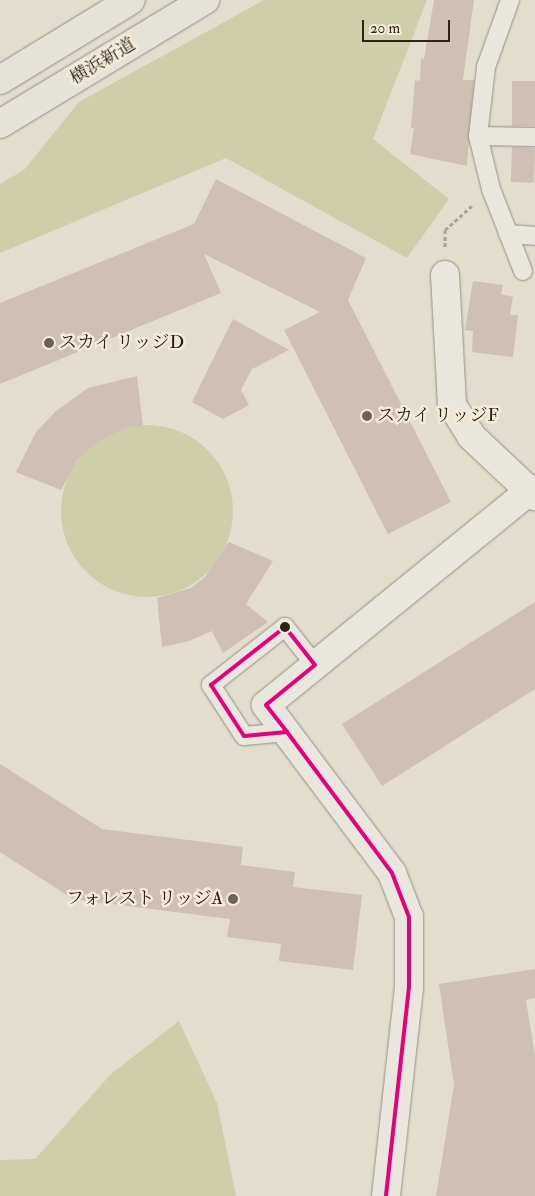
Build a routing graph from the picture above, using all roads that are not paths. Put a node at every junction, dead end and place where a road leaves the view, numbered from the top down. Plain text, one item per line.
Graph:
1 (132, 0) edge
2 (205, 0) edge
3 (510, 0) edge
4 (0, 80) edge
5 (0, 124) edge
6 (478, 136) junction
7 (535, 137) edge
8 (508, 234) junction
9 (535, 236) edge
10 (522, 271) dead end
11 (445, 275) road end
12 (532, 493) edge
13 (316, 665) junction
14 (287, 732) junction
15 (386, 1196) edge

1 - 4 highway
2 - 5 highway, 横浜新道
3 - 6 lane
6 - 7 lane
6 - 8 lane
8 - 9 lane
8 - 10 lane
11 - 12 street
12 - 13 street
13 - 14 street
13 - 14 lane
14 - 15 street

